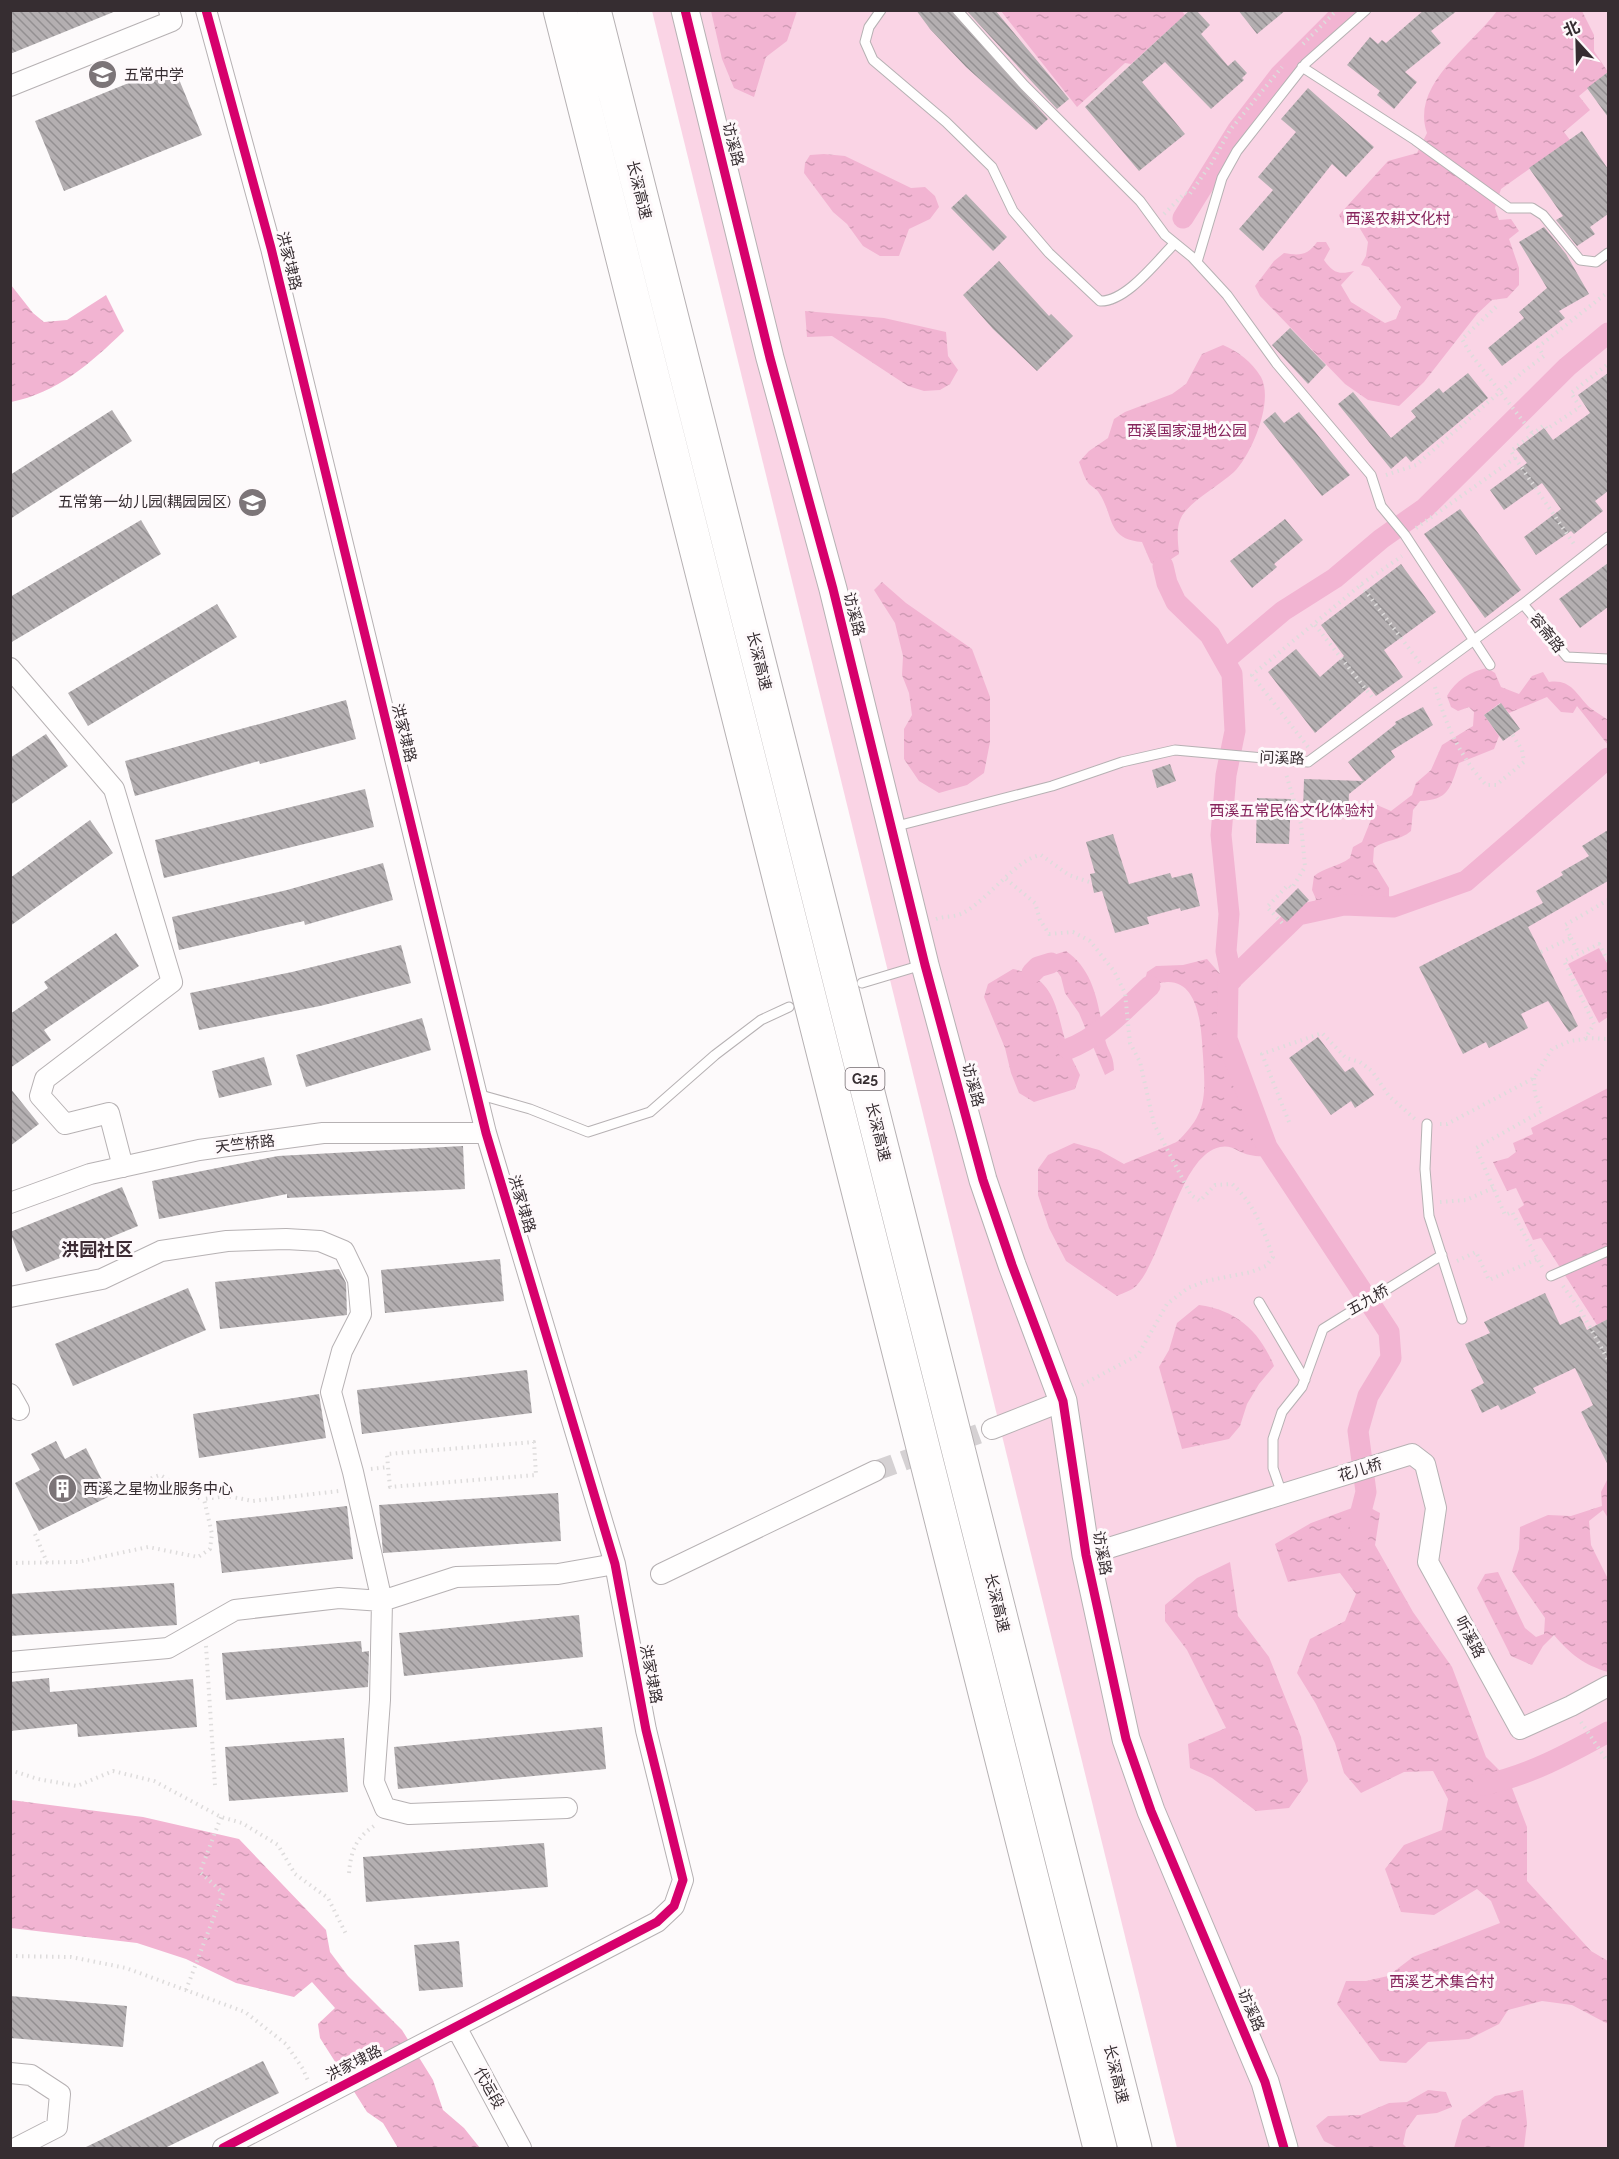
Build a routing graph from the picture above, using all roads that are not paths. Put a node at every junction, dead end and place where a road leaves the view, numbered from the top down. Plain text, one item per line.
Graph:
1 (170, 10) edge
2 (206, 10) edge
3 (560, 10) edge
4 (594, 10) edge
5 (685, 10) edge
6 (881, 10) edge
7 (957, 10) edge
8 (1366, 10) edge
9 (1302, 67) junction
10 (10, 86) edge
11 (1174, 244) junction
12 (1608, 253) edge
13 (1197, 262) junction
14 (1608, 537) edge
15 (1523, 604) junction
16 (1474, 640) junction
17 (1608, 659) edge
18 (1490, 665) dead end
19 (10, 668) edge
20 (892, 827) junction
21 (925, 964) junction
22 (862, 983) dead end
23 (789, 1007) dead end
24 (477, 1094) junction
25 (1428, 1124) road end
26 (486, 1133) junction
27 (123, 1167) junction
28 (10, 1203) edge
29 (1608, 1251) edge
30 (1442, 1255) junction
31 (1551, 1276) road end
32 (10, 1297) edge
33 (1260, 1302) dead end
34 (1462, 1319) dead end
35 (1305, 1380) junction
36 (1062, 1398) junction
37 (992, 1429) tunnel mouth
38 (1412, 1454) joint
39 (875, 1470) tunnel mouth
40 (1282, 1494) junction
41 (1086, 1555) junction
42 (615, 1564) junction
43 (661, 1574) dead end
44 (382, 1601) junction
45 (10, 1662) edge
46 (1608, 1686) edge
47 (567, 1808) dead end
48 (456, 2027) junction
49 (10, 2073) edge
50 (16, 2148) edge
51 (223, 2148) edge
52 (521, 2148) edge
53 (1100, 2148) edge
54 (1135, 2148) edge
55 (1284, 2148) edge

1 - 10 street
2 - 24 street, 洪家埭路
3 - 53 highway, G25
4 - 54 highway, 长深高速 / G25
5 - 20 street, 访溪路
6 - 11 lane
7 - 11 lane
8 - 9 lane
9 - 12 lane
9 - 13 lane
11 - 13 lane
13 - 16 lane
14 - 15 lane, 问溪路
15 - 16 lane, 问溪路
15 - 17 lane, 容斋路
16 - 18 lane
16 - 20 lane, 问溪路
19 - 27 street
20 - 21 street, 访溪路
21 - 22 lane
21 - 36 street, 访溪路
23 - 24 lane
24 - 26 street, 洪家埭路
25 - 30 lane
26 - 27 street, 天竺桥路
26 - 42 street, 洪家埭路
27 - 28 street, 天竺桥路
29 - 31 lane
30 - 34 lane
30 - 35 lane, 五九桥
32 - 44 street
33 - 35 lane
35 - 40 lane, 五九桥
36 - 37 street
36 - 41 street, 访溪路
38 - 40 street, 花儿桥
38 - 46 street, 听溪路
39 - 43 street
40 - 41 street
41 - 55 street, 访溪路
42 - 44 street
42 - 48 street, 洪家埭路
44 - 45 street
44 - 47 street
48 - 51 street, 洪家埭路
48 - 52 street, 代运段
49 - 50 street

